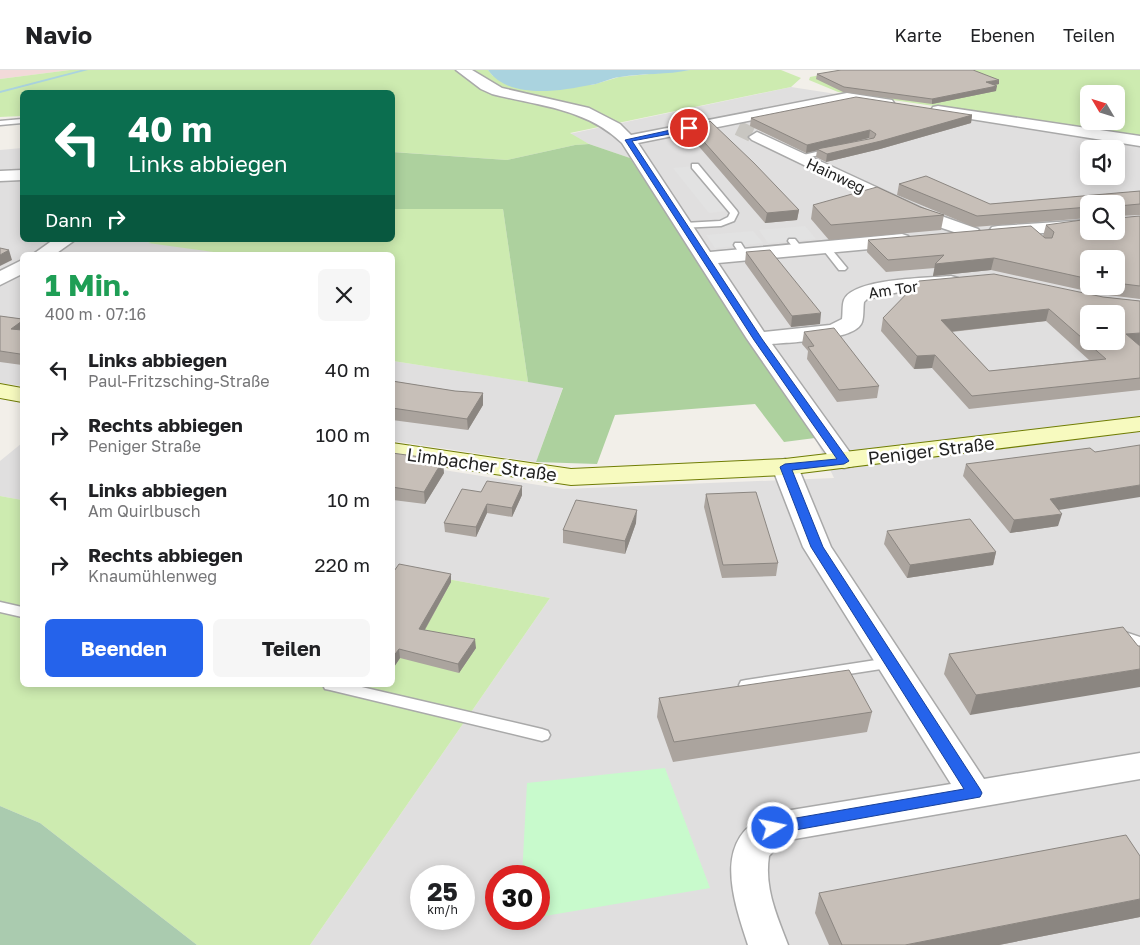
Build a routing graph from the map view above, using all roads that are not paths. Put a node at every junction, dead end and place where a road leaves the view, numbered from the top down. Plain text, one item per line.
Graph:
1 (463, 70) edge
2 (905, 106) edge
3 (925, 108) edge
4 (20, 121) edge
5 (0, 123) edge
6 (757, 137) tunnel mouth
7 (628, 140) junction
8 (1140, 141) edge
9 (842, 148) edge
10 (799, 157) junction
11 (695, 166) dead end
12 (20, 175) edge
13 (0, 176) edge
14 (684, 226) junction
15 (1080, 227) edge
16 (972, 233) junction
17 (934, 237) edge
18 (915, 238) edge
19 (63, 242) edge
20 (825, 247) junction
21 (46, 252) edge
22 (706, 258) junction
23 (20, 267) edge
24 (842, 268) dead end
25 (0, 279) edge
26 (972, 280) edge
27 (758, 340) junction
28 (1140, 424) edge
29 (395, 451) edge
30 (844, 461) junction
31 (785, 467) junction
32 (571, 477) joint
33 (0, 607) edge
34 (20, 612) edge
35 (1106, 631) edge
36 (1140, 642) edge
37 (889, 663) junction
38 (338, 687) edge
39 (727, 688) edge
40 (542, 735) dead end
41 (1140, 766) edge
42 (975, 793) junction
43 (768, 945) edge

1 - 7 street
2 - 7 street
3 - 8 street
4 - 5 lane
6 - 10 street, Hainweg
7 - 14 street
9 - 10 lane
10 - 16 street, Hainweg
11 - 14 lane
12 - 13 street
14 - 22 street
15 - 16 street
16 - 17 street
18 - 20 street
19 - 21 street
20 - 22 street
20 - 24 lane
22 - 27 street
23 - 25 street
26 - 27 street, Am Tor
27 - 30 street
28 - 30 street, Peniger Straße
29 - 32 street, Limbacher Straße
30 - 31 street, Peniger Straße
31 - 32 street, Peniger Straße
31 - 37 street
33 - 34 lane
35 - 36 lane
37 - 39 lane
37 - 42 street
38 - 40 lane
41 - 42 street
42 - 43 street

